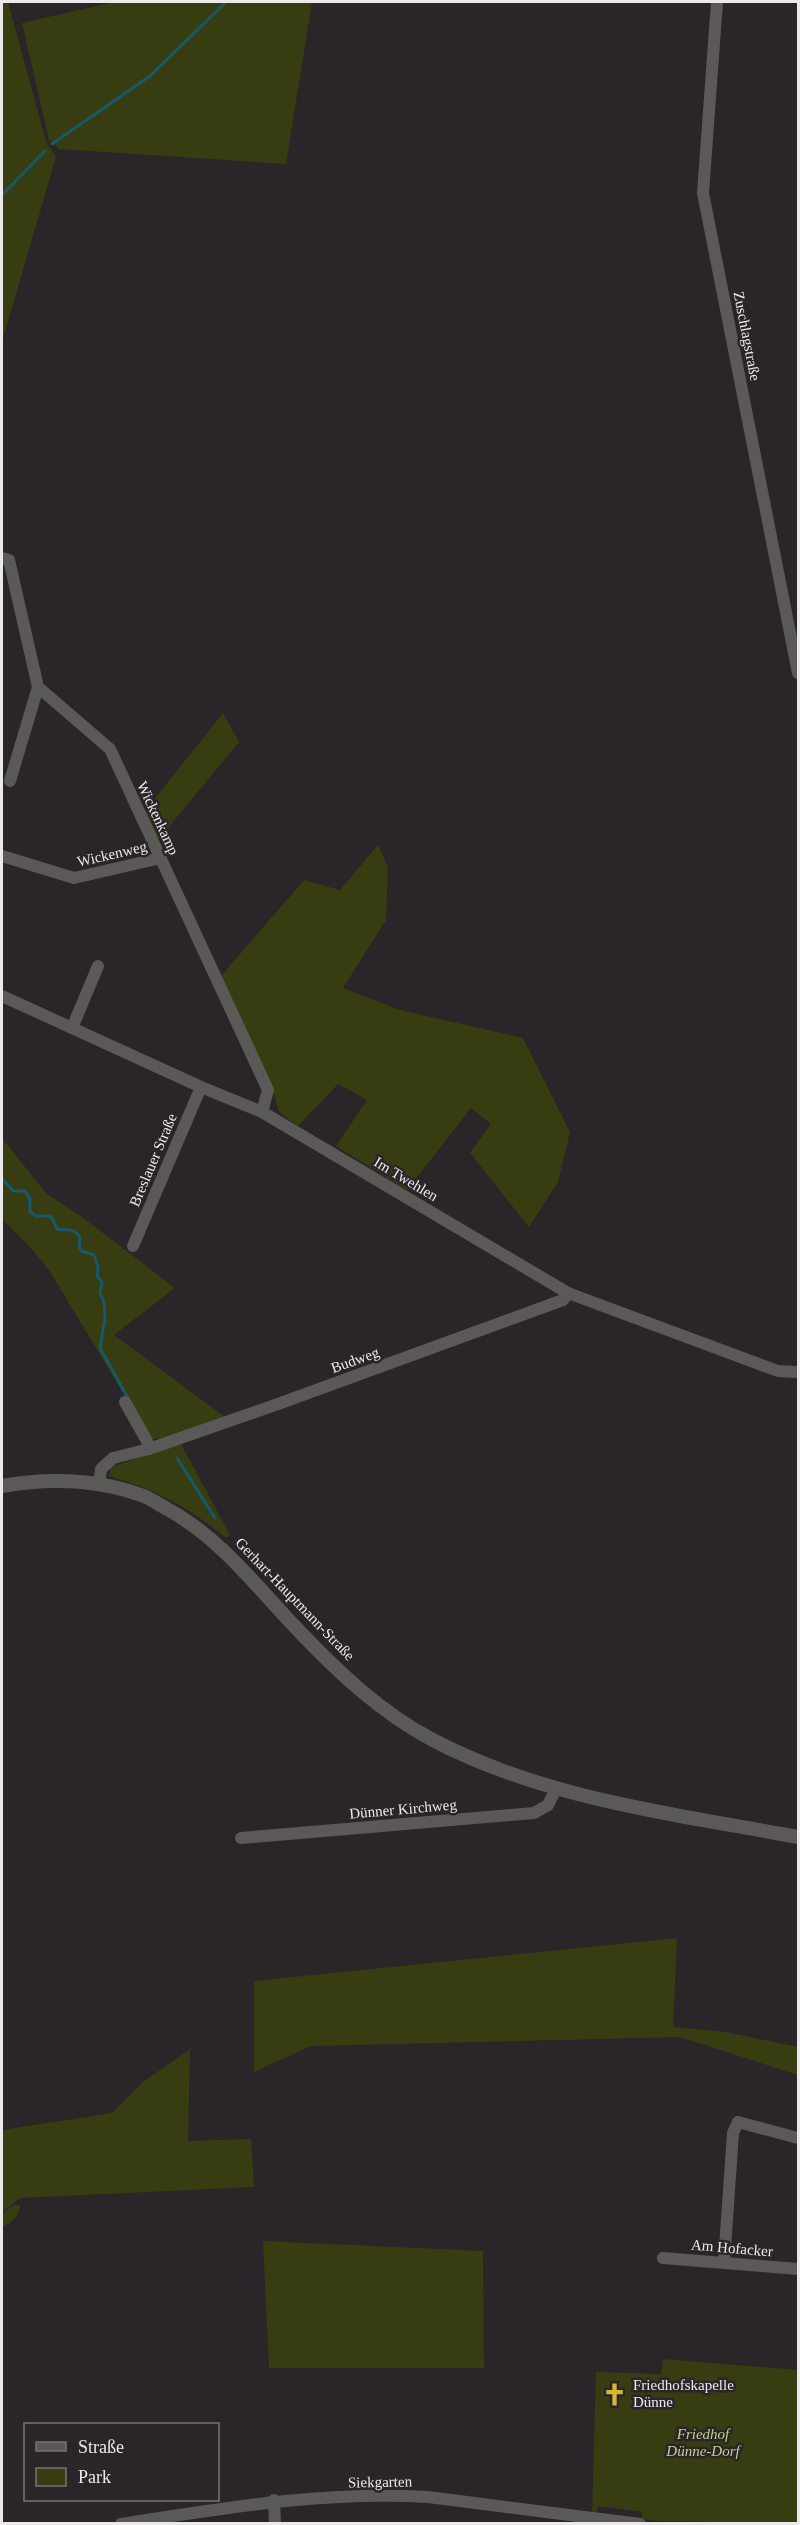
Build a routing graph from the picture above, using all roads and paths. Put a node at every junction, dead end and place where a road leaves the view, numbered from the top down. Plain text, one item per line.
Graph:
1 (717, 2) edge
2 (2, 558) edge
3 (798, 673) edge
4 (38, 687) junction
5 (10, 781) dead end
6 (2, 856) edge
7 (161, 858) junction
8 (98, 966) dead end
9 (2, 996) edge
10 (72, 1028) junction
11 (201, 1087) junction
12 (262, 1112) junction
13 (133, 1246) dead end
14 (567, 1293) junction
15 (798, 1372) edge
16 (125, 1402) dead end
17 (149, 1449) junction
18 (99, 1484) junction
19 (2, 1486) edge
20 (556, 1789) junction
21 (798, 1837) edge
22 (241, 1838) dead end
23 (798, 2138) edge
24 (663, 2258) dead end
25 (724, 2262) junction
26 (798, 2269) edge
27 (274, 2500) junction
28 (121, 2523) edge
29 (275, 2523) edge
30 (640, 2523) edge

1 - 3 street, Zuschlagstraße
2 - 4 street
4 - 5 street
4 - 7 street, Wickenkamp
6 - 7 street, Wickenweg
7 - 12 street, Wickenkamp
8 - 10 street
9 - 10 street, Im Twehlen
10 - 11 street, Im Twehlen
11 - 12 street, Im Twehlen
11 - 13 street, Breslauer Straße
12 - 14 street, Im Twehlen
14 - 15 street, Im Twehlen
14 - 17 street, Budweg
16 - 17 street
17 - 18 street, Budweg
18 - 19 street, Gerhart-Hauptmann-Straße
18 - 20 street, Gerhart-Hauptmann-Straße
20 - 21 street, Gerhart-Hauptmann-Straße
20 - 22 street, Dünner Kirchweg
23 - 25 street
24 - 25 street, Am Hofacker
25 - 26 street, Am Hofacker
27 - 28 street, Siekgarten
27 - 29 street
27 - 30 street, Siekgarten

